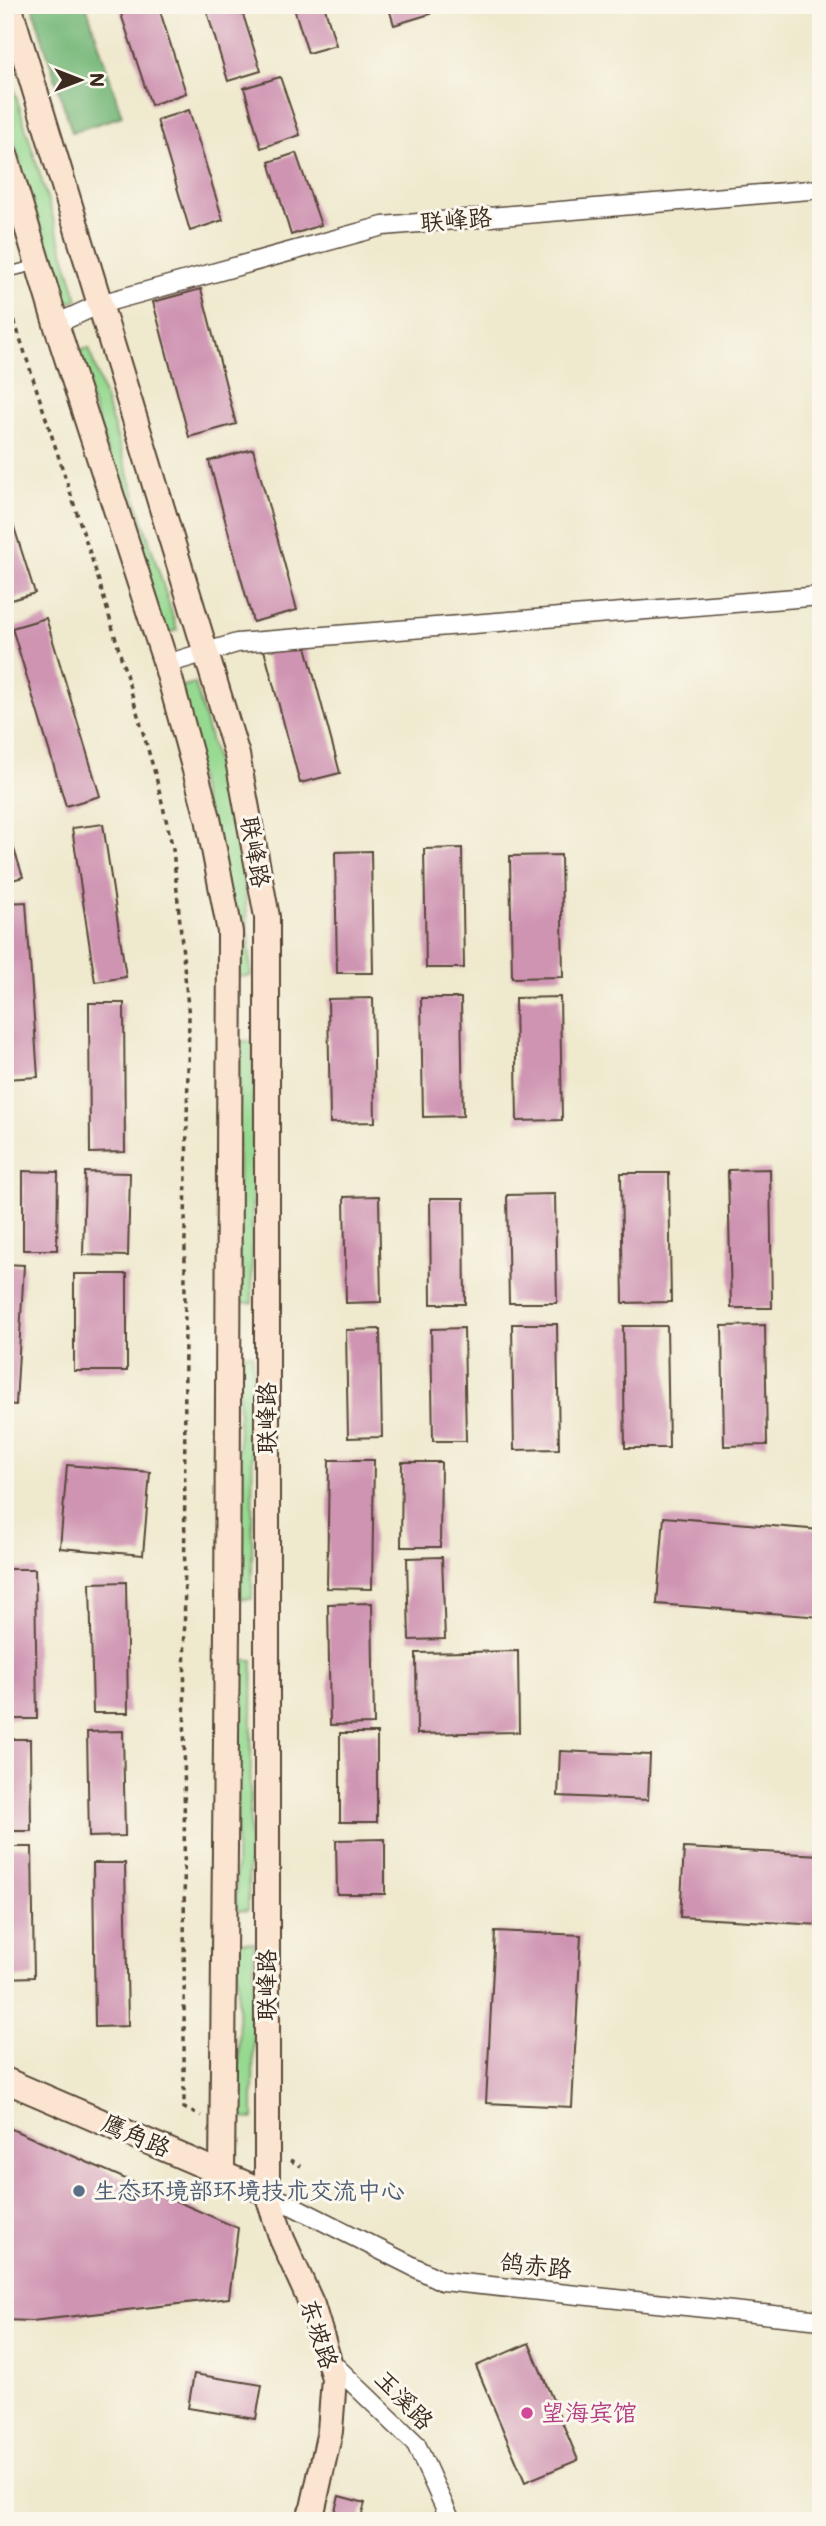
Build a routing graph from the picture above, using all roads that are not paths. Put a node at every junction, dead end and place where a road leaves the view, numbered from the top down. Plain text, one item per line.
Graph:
1 (9, 5) edge
2 (5, 154) edge
3 (821, 189) edge
4 (38, 264) junction
5 (5, 274) edge
6 (100, 304) junction
7 (56, 324) junction
8 (821, 596) edge
9 (204, 652) junction
10 (166, 664) junction
11 (5, 2080) edge
12 (222, 2173) junction
13 (267, 2193) junction
14 (821, 2320) edge
15 (329, 2360) junction
16 (307, 2521) edge
17 (451, 2521) edge

1 - 6 main road, 联峰路
2 - 4 main road, 联峰路
3 - 6 street, 联峰路
4 - 5 lane
4 - 7 main road, 联峰路
6 - 7 street, 联峰路
6 - 9 main road, 联峰路
7 - 10 main road, 联峰路
8 - 9 street
9 - 10 street
9 - 13 main road, 联峰路
10 - 12 main road, 联峰路
11 - 12 main road, 鹰角路
12 - 13 main road, 鹰角路
13 - 14 street, 鸽赤路
13 - 15 main road, 东坡路
15 - 16 main road, 东坡路
15 - 17 street, 玉溪路

